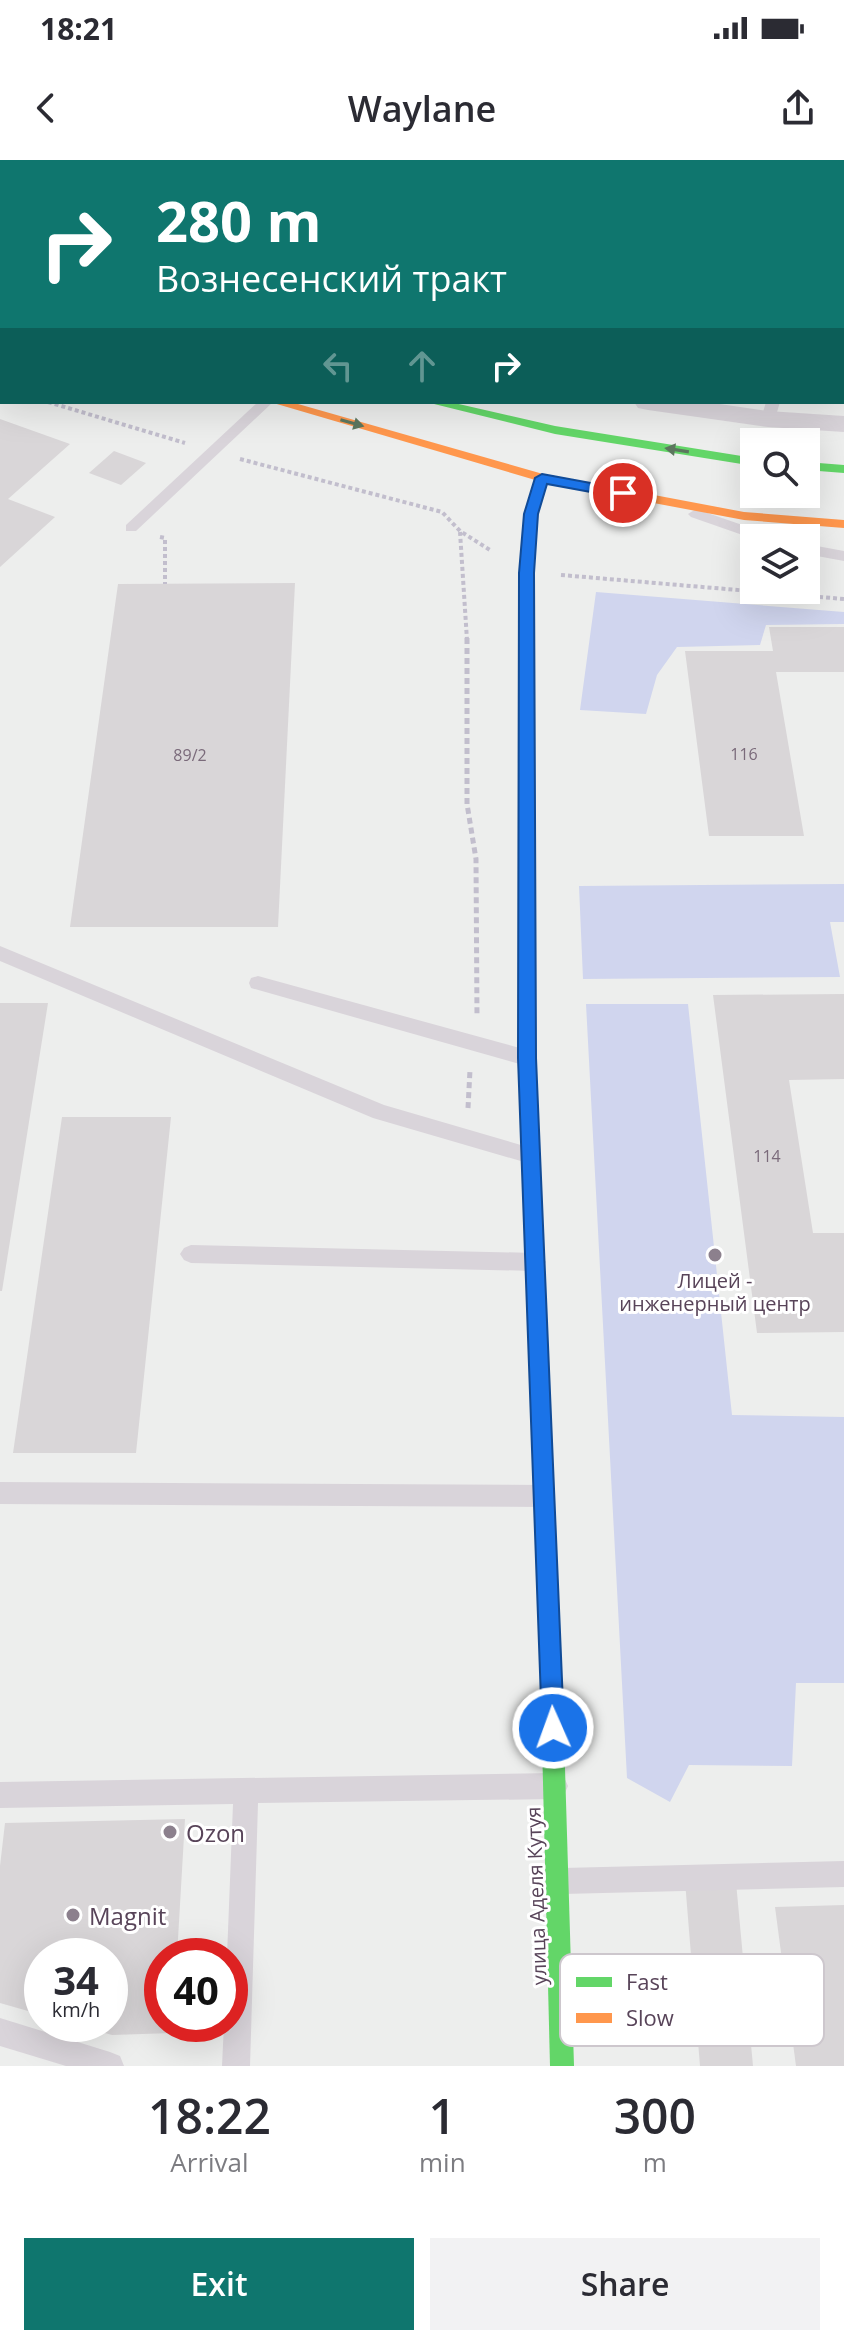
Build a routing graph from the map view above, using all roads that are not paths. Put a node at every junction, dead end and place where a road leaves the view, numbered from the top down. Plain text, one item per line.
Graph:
1 (264, 404) edge
2 (284, 404) edge
3 (442, 404) edge
4 (675, 404) edge
5 (770, 411) edge
6 (844, 424) edge
7 (740, 460) edge
8 (820, 467) edge
9 (844, 469) edge
10 (542, 478) junction
11 (650, 499) junction
12 (844, 524) edge
13 (131, 528) road end
14 (740, 529) edge
15 (820, 552) edge
16 (844, 556) edge
17 (0, 953) edge
18 (258, 983) dead end
19 (527, 1058) junction
20 (531, 1156) junction
21 (191, 1254) dead end
22 (535, 1262) junction
23 (0, 1493) edge
24 (544, 1496) junction
25 (555, 1786) junction
26 (246, 1791) junction
27 (0, 1795) edge
28 (844, 1874) edge
29 (559, 1881) junction
30 (560, 1954) edge
31 (0, 2032) edge
32 (562, 2046) edge
33 (110, 2066) edge
34 (236, 2066) edge
35 (562, 2066) edge

1 - 13 lane
2 -> 10 street
7 -> 3 street
4 - 5 street
5 - 6 street
8 - 9 street
10 - 11 street
10 - 19 street, улица Аделя Кутуя
11 - 12 street
11 - 14 lane
15 - 16 lane
17 - 20 lane
18 - 19 lane
19 - 20 street, улица Аделя Кутуя
20 - 22 street, улица Аделя Кутуя
21 - 22 lane
22 - 24 street, улица Аделя Кутуя
23 - 24 lane
24 - 25 street, улица Аделя Кутуя
25 - 26 lane
25 - 29 street, улица Аделя Кутуя
26 - 27 lane
26 - 34 lane
28 - 29 lane
29 - 30 street, улица Аделя Кутуя
31 - 33 lane
32 - 35 street, улица Аделя Кутуя

